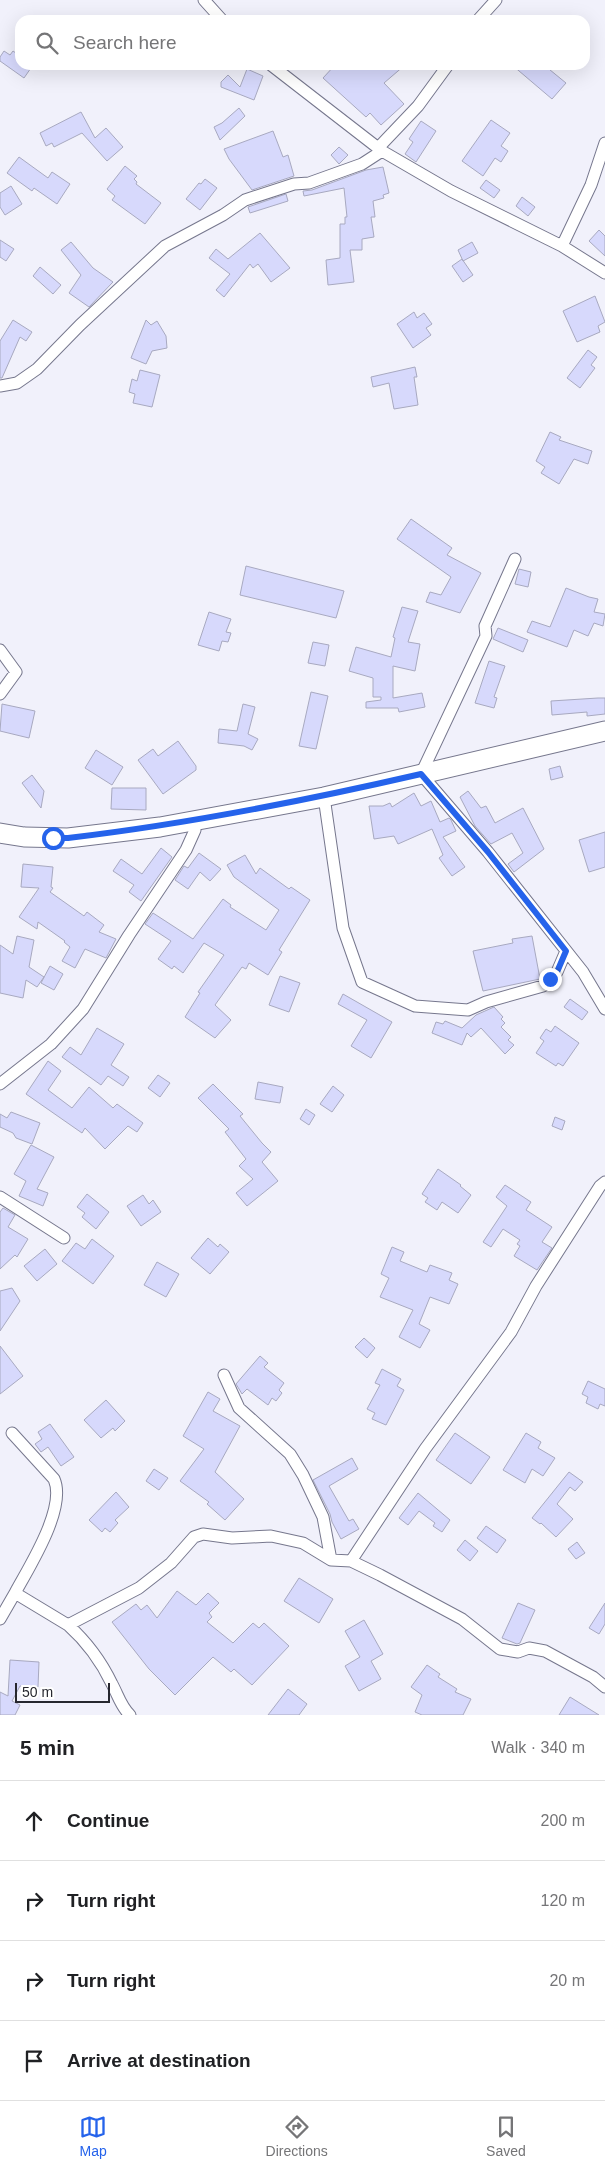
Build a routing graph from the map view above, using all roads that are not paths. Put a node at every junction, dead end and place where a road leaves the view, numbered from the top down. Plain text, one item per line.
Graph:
1 (204, 0) edge
2 (496, 0) edge
3 (218, 15) edge
4 (482, 15) edge
5 (277, 70) edge
6 (444, 70) edge
7 (605, 143) edge
8 (380, 149) junction
9 (562, 246) junction
10 (605, 273) edge
11 (0, 386) edge
12 (515, 559) dead end
13 (0, 650) edge
14 (0, 694) edge
15 (605, 731) edge
16 (421, 774) junction
17 (324, 797) junction
18 (194, 821) junction
19 (0, 833) edge
20 (566, 951) junction
21 (605, 1009) edge
22 (0, 1084) edge
23 (605, 1182) edge
24 (0, 1197) edge
25 (64, 1238) dead end
26 (224, 1376) dead end
27 (12, 1433) dead end
28 (331, 1560) junction
29 (351, 1561) junction
30 (15, 1593) junction
31 (0, 1619) edge
32 (68, 1625) junction
33 (605, 1687) edge
34 (130, 1715) edge

1 - 3 street
2 - 4 street
5 - 8 street
6 - 8 street
7 - 9 street
8 - 9 street
8 - 11 street
9 - 10 street
12 - 16 street
13 - 14 street
15 - 16 main road
16 - 17 main road
16 - 20 street
17 - 18 main road
17 - 20 street
18 - 19 main road
18 - 22 street
20 - 21 street
23 - 29 street
24 - 25 street
26 - 28 street
27 - 30 street
28 - 29 street
28 - 32 street
29 - 33 street
30 - 31 street
30 - 32 street
32 - 34 street

